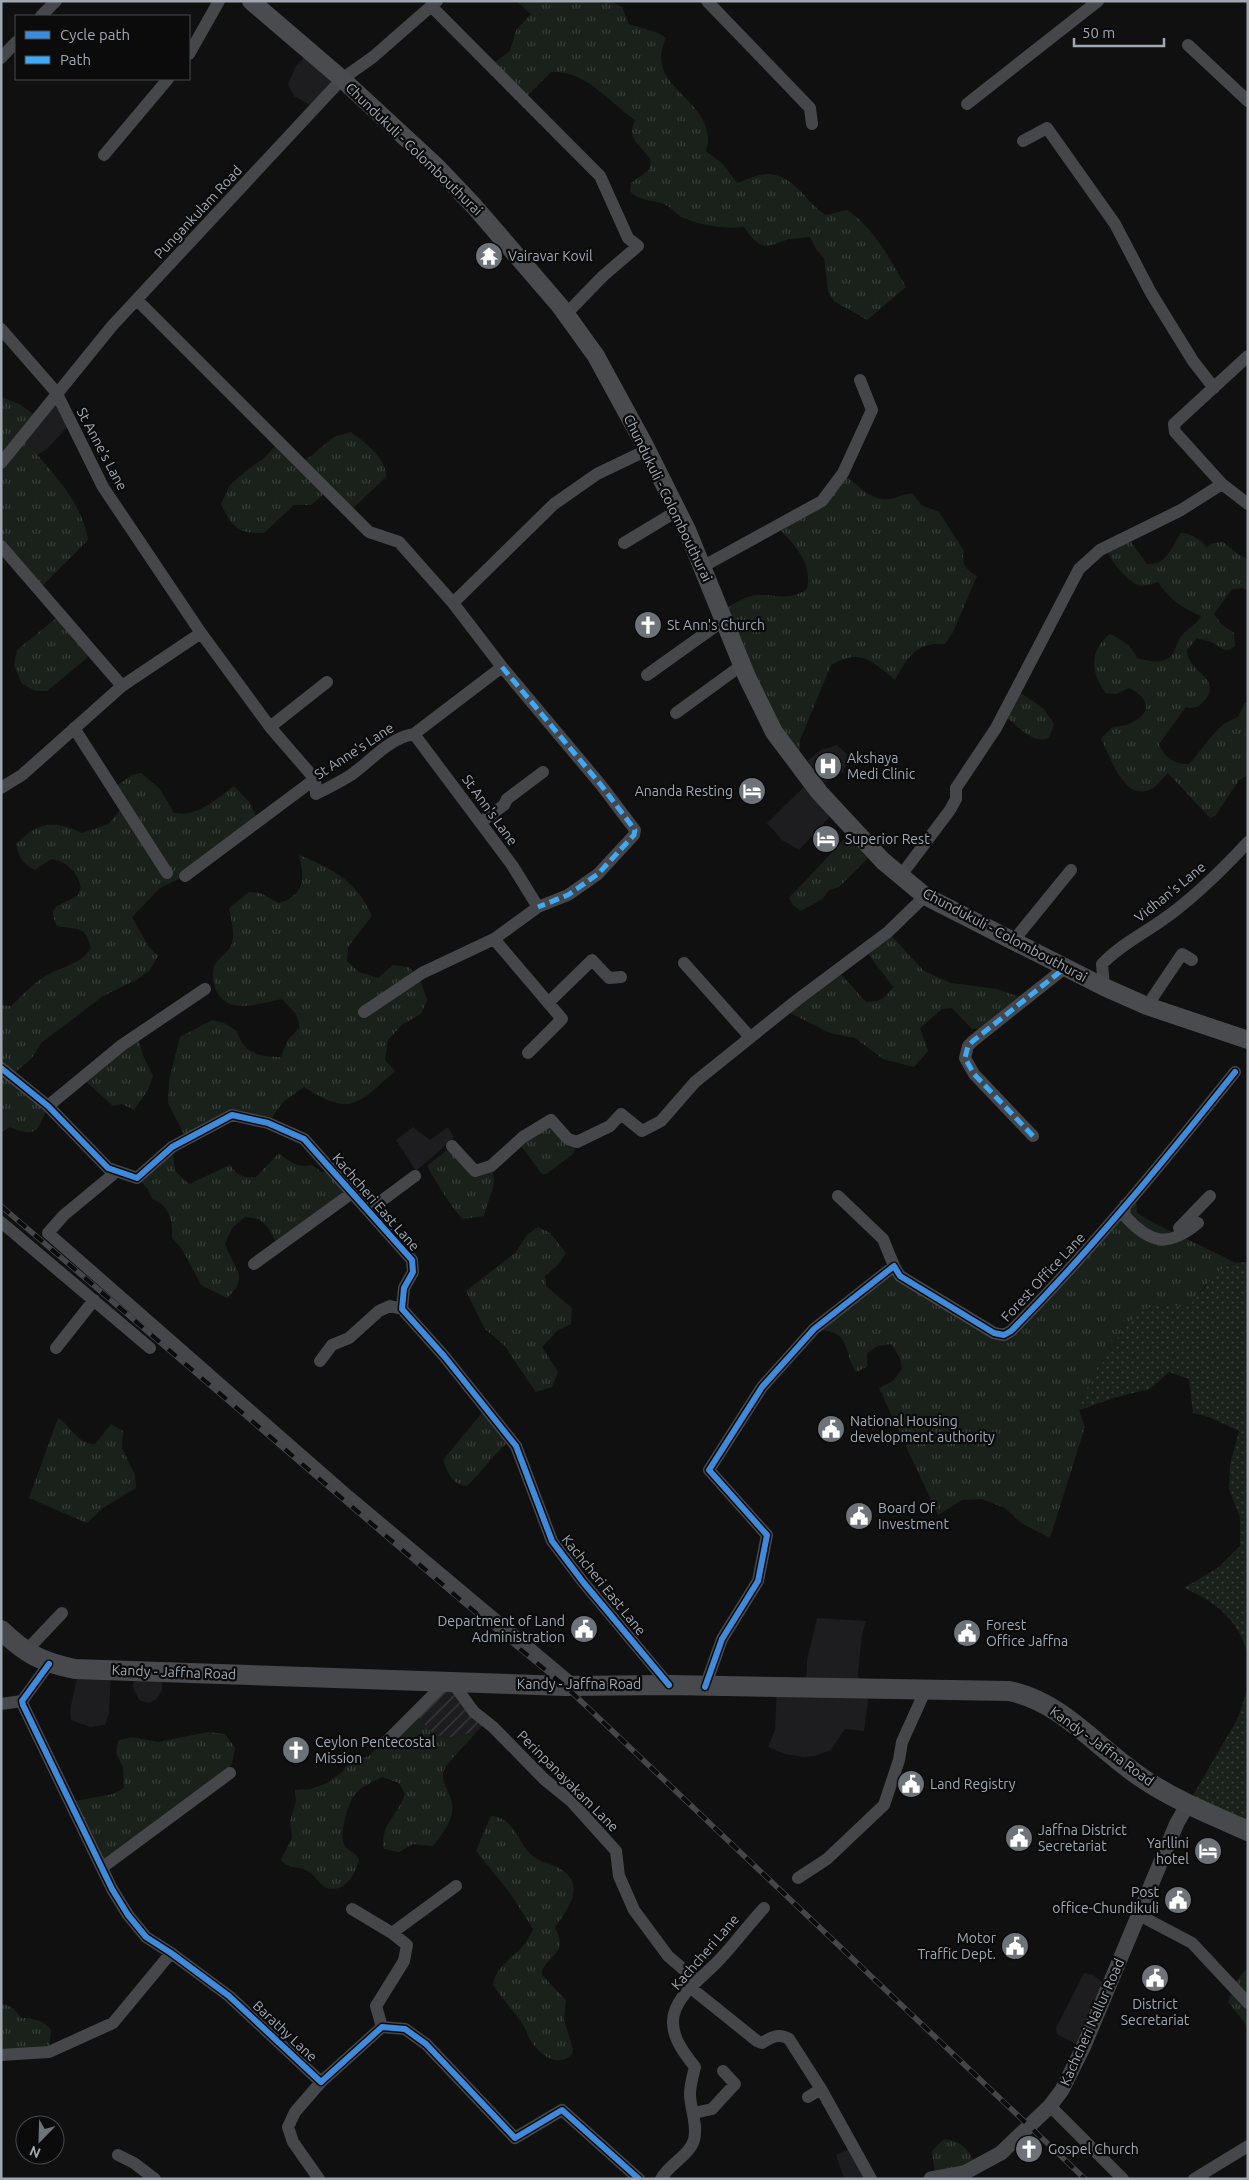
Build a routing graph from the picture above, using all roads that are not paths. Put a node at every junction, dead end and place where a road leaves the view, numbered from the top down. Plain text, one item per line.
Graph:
1 (56, 1) edge
2 (219, 1) edge
3 (252, 1) edge
4 (707, 1) edge
5 (1098, 1) edge
6 (434, 4) edge
7 (42, 15) edge
8 (15, 43) edge
9 (1188, 44) dead end
10 (190, 52) edge
11 (1, 58) edge
12 (342, 79) junction
13 (167, 80) edge
14 (1248, 101) edge
15 (967, 104) dead end
16 (812, 124) dead end
17 (1023, 141) dead end
18 (104, 155) dead end
19 (137, 300) junction
20 (566, 314) junction
21 (1, 329) edge
22 (1248, 356) edge
23 (860, 380) dead end
24 (1214, 388) junction
25 (56, 392) junction
26 (647, 450) junction
27 (1, 463) edge
28 (1222, 484) junction
29 (1248, 504) edge
30 (677, 511) junction
31 (624, 543) dead end
32 (1, 546) edge
33 (702, 567) junction
34 (454, 602) junction
35 (724, 620) junction
36 (201, 633) junction
37 (742, 665) junction
38 (502, 667) junction
39 (648, 675) dead end
40 (327, 682) dead end
41 (122, 686) junction
42 (676, 713) dead end
43 (270, 727) junction
44 (74, 728) junction
45 (414, 734) junction
46 (544, 772) dead end
47 (315, 779) junction
48 (1, 788) edge
49 (481, 822) junction
50 (1248, 842) edge
51 (1071, 870) dead end
52 (167, 873) dead end
53 (902, 874) junction
54 (185, 876) dead end
55 (925, 896) junction
56 (538, 907) junction
57 (494, 939) junction
58 (1014, 940) junction
59 (1192, 960) dead end
60 (684, 963) dead end
61 (1066, 966) junction
62 (621, 977) dead end
63 (1104, 987) junction
64 (205, 989) dead end
65 (548, 1003) junction
66 (1147, 1006) junction
67 (364, 1012) dead end
68 (750, 1037) junction
69 (1248, 1040) edge
70 (528, 1053) dead end
71 (1, 1068) edge
72 (1235, 1072) dead end
73 (48, 1106) junction
74 (1033, 1136) dead end
75 (452, 1146) dead end
76 (116, 1172) junction
77 (415, 1176) dead end
78 (352, 1194) junction
79 (838, 1196) dead end
80 (1210, 1196) dead end
81 (1126, 1205) junction
82 (369, 1210) junction
83 (1, 1222) edge
84 (1198, 1223) dead end
85 (1173, 1240) junction
86 (254, 1264) dead end
87 (894, 1266) junction
88 (94, 1300) junction
89 (402, 1309) junction
90 (56, 1348) dead end
91 (150, 1348) dead end
92 (320, 1361) dead end
93 (62, 1613) dead end
94 (1, 1630) edge
95 (25, 1652) junction
96 (49, 1664) junction
97 (450, 1682) junction
98 (669, 1684) junction
99 (575, 1686) junction
100 (705, 1687) junction
101 (926, 1689) junction
102 (22, 1701) junction
103 (1, 1704) edge
104 (385, 1743) dead end
105 (230, 1773) dead end
106 (1188, 1804) junction
107 (1248, 1831) edge
108 (103, 1867) junction
109 (798, 1878) dead end
110 (456, 1886) dead end
111 (764, 1908) dead end
112 (352, 1909) dead end
113 (1139, 1915) junction
114 (392, 1933) junction
115 (171, 1953) junction
116 (694, 1984) junction
117 (1248, 2003) edge
118 (382, 2027) junction
119 (1, 2056) edge
120 (723, 2071) dead end
121 (321, 2082) junction
122 (821, 2089) junction
123 (808, 2097) dead end
124 (1050, 2106) junction
125 (694, 2113) junction
126 (1248, 2146) edge
127 (118, 2155) dead end
128 (155, 2179) edge
129 (319, 2179) edge
130 (639, 2179) edge
131 (661, 2179) edge
132 (871, 2179) edge
133 (931, 2179) edge
134 (1122, 2179) edge
135 (1194, 2179) edge

1 - 7 street
2 - 10 street
3 - 12 main road, Chundukuli - Colombouthurai
4 - 16 street
5 - 15 street
6 - 12 street, Pungankulam Road
6 - 20 street
8 - 11 street
9 - 14 street
12 - 19 street, Pungankulam Road
12 - 20 main road, Chundukuli - Colombouthurai
13 - 18 street
17 - 24 street
19 - 25 street, Pungankulam Road
19 - 34 street
20 - 26 main road, Chundukuli - Colombouthurai
21 - 25 street, St Anne's Lane
22 - 24 street
23 - 33 street
24 - 28 street
25 - 27 street, Pungankulam Road
25 - 36 street, St Anne's Lane
26 - 30 main road, Chundukuli - Colombouthurai
26 - 34 street
28 - 29 street
28 - 53 street
30 - 31 street
30 - 33 main road, Chundukuli - Colombouthurai
32 - 41 street
33 - 35 main road, Chundukuli - Colombouthurai
34 - 38 street
35 - 37 main road, Chundukuli - Colombouthurai
35 - 39 street
36 - 41 street
36 - 43 street, St Anne's Lane
37 - 42 street
37 - 53 main road, Chundukuli - Colombouthurai
38 - 45 street, St Anne's Lane
38 - 56 street
40 - 43 street
41 - 44 street
43 - 47 street, St Anne's Lane
44 - 48 street
44 - 52 street
45 - 47 street, St Anne's Lane
45 - 49 street, St Ann's Lane
46 - 49 street
47 - 54 street
49 - 56 street, St Ann's Lane
50 - 63 street, Vidhan's Lane
51 - 58 street
53 - 55 main road, Chundukuli - Colombouthurai
55 - 58 main road, Chundukuli - Colombouthurai
55 - 68 street
56 - 57 street
57 - 65 street
57 - 67 street
58 - 61 main road, Chundukuli - Colombouthurai
59 - 66 street
60 - 68 street
61 - 63 main road, Chundukuli - Colombouthurai
61 - 74 street
62 - 65 street
63 - 66 main road, Chundukuli - Colombouthurai
64 - 73 street
65 - 70 street
66 - 69 main road, Chundukuli - Colombouthurai
68 - 75 street
71 - 73 street, Kachcheri East Lane
72 - 81 street, Forest Office Lane
73 - 76 street, Kachcheri East Lane
76 - 78 street, Kachcheri East Lane
76 - 99 street
77 - 82 street
78 - 82 street, Kachcheri East Lane
78 - 86 street
79 - 87 street
80 - 85 street
81 - 85 street
81 - 87 street, Forest Office Lane
82 - 89 street, Kachcheri East Lane
83 - 88 street
84 - 85 street
87 - 100 street
88 - 90 street
88 - 91 street
89 - 92 street
89 - 98 street, Kachcheri East Lane
93 - 95 street
94 - 95 highway, Kandy - Jaffna Road
95 - 96 highway, Kandy - Jaffna Road
96 - 97 highway, Kandy - Jaffna Road
96 - 102 street
97 - 99 highway, Kandy - Jaffna Road
97 - 104 street
97 - 116 street, Perinpanayakam Lane
98 - 99 highway, Kandy - Jaffna Road
98 - 100 highway, Kandy - Jaffna Road
100 - 101 highway, Kandy - Jaffna Road
101 - 106 highway, Kandy - Jaffna Road
101 - 109 street
102 - 103 street
102 - 108 street, Barathy Lane
105 - 108 street
106 - 107 highway, Kandy - Jaffna Road
106 - 113 street, Kachcheri Nallur Road
108 - 115 street, Barathy Lane
110 - 114 street
111 - 116 street, Kachcheri Lane
112 - 114 street
113 - 117 street
113 - 124 street, Kachcheri Nallur Road
114 - 118 street
115 - 119 street
115 - 121 street, Barathy Lane
116 - 122 street, Perinpanayakam Lane
116 - 125 street, Kachcheri Lane
118 - 121 street, Barathy Lane
118 - 130 street
120 - 125 street
121 - 129 street
122 - 123 street
122 - 132 street
124 - 133 street, Kachcheri Nallur Road
124 - 134 street
125 - 131 street, Kachcheri Lane
126 - 135 street
127 - 128 street

